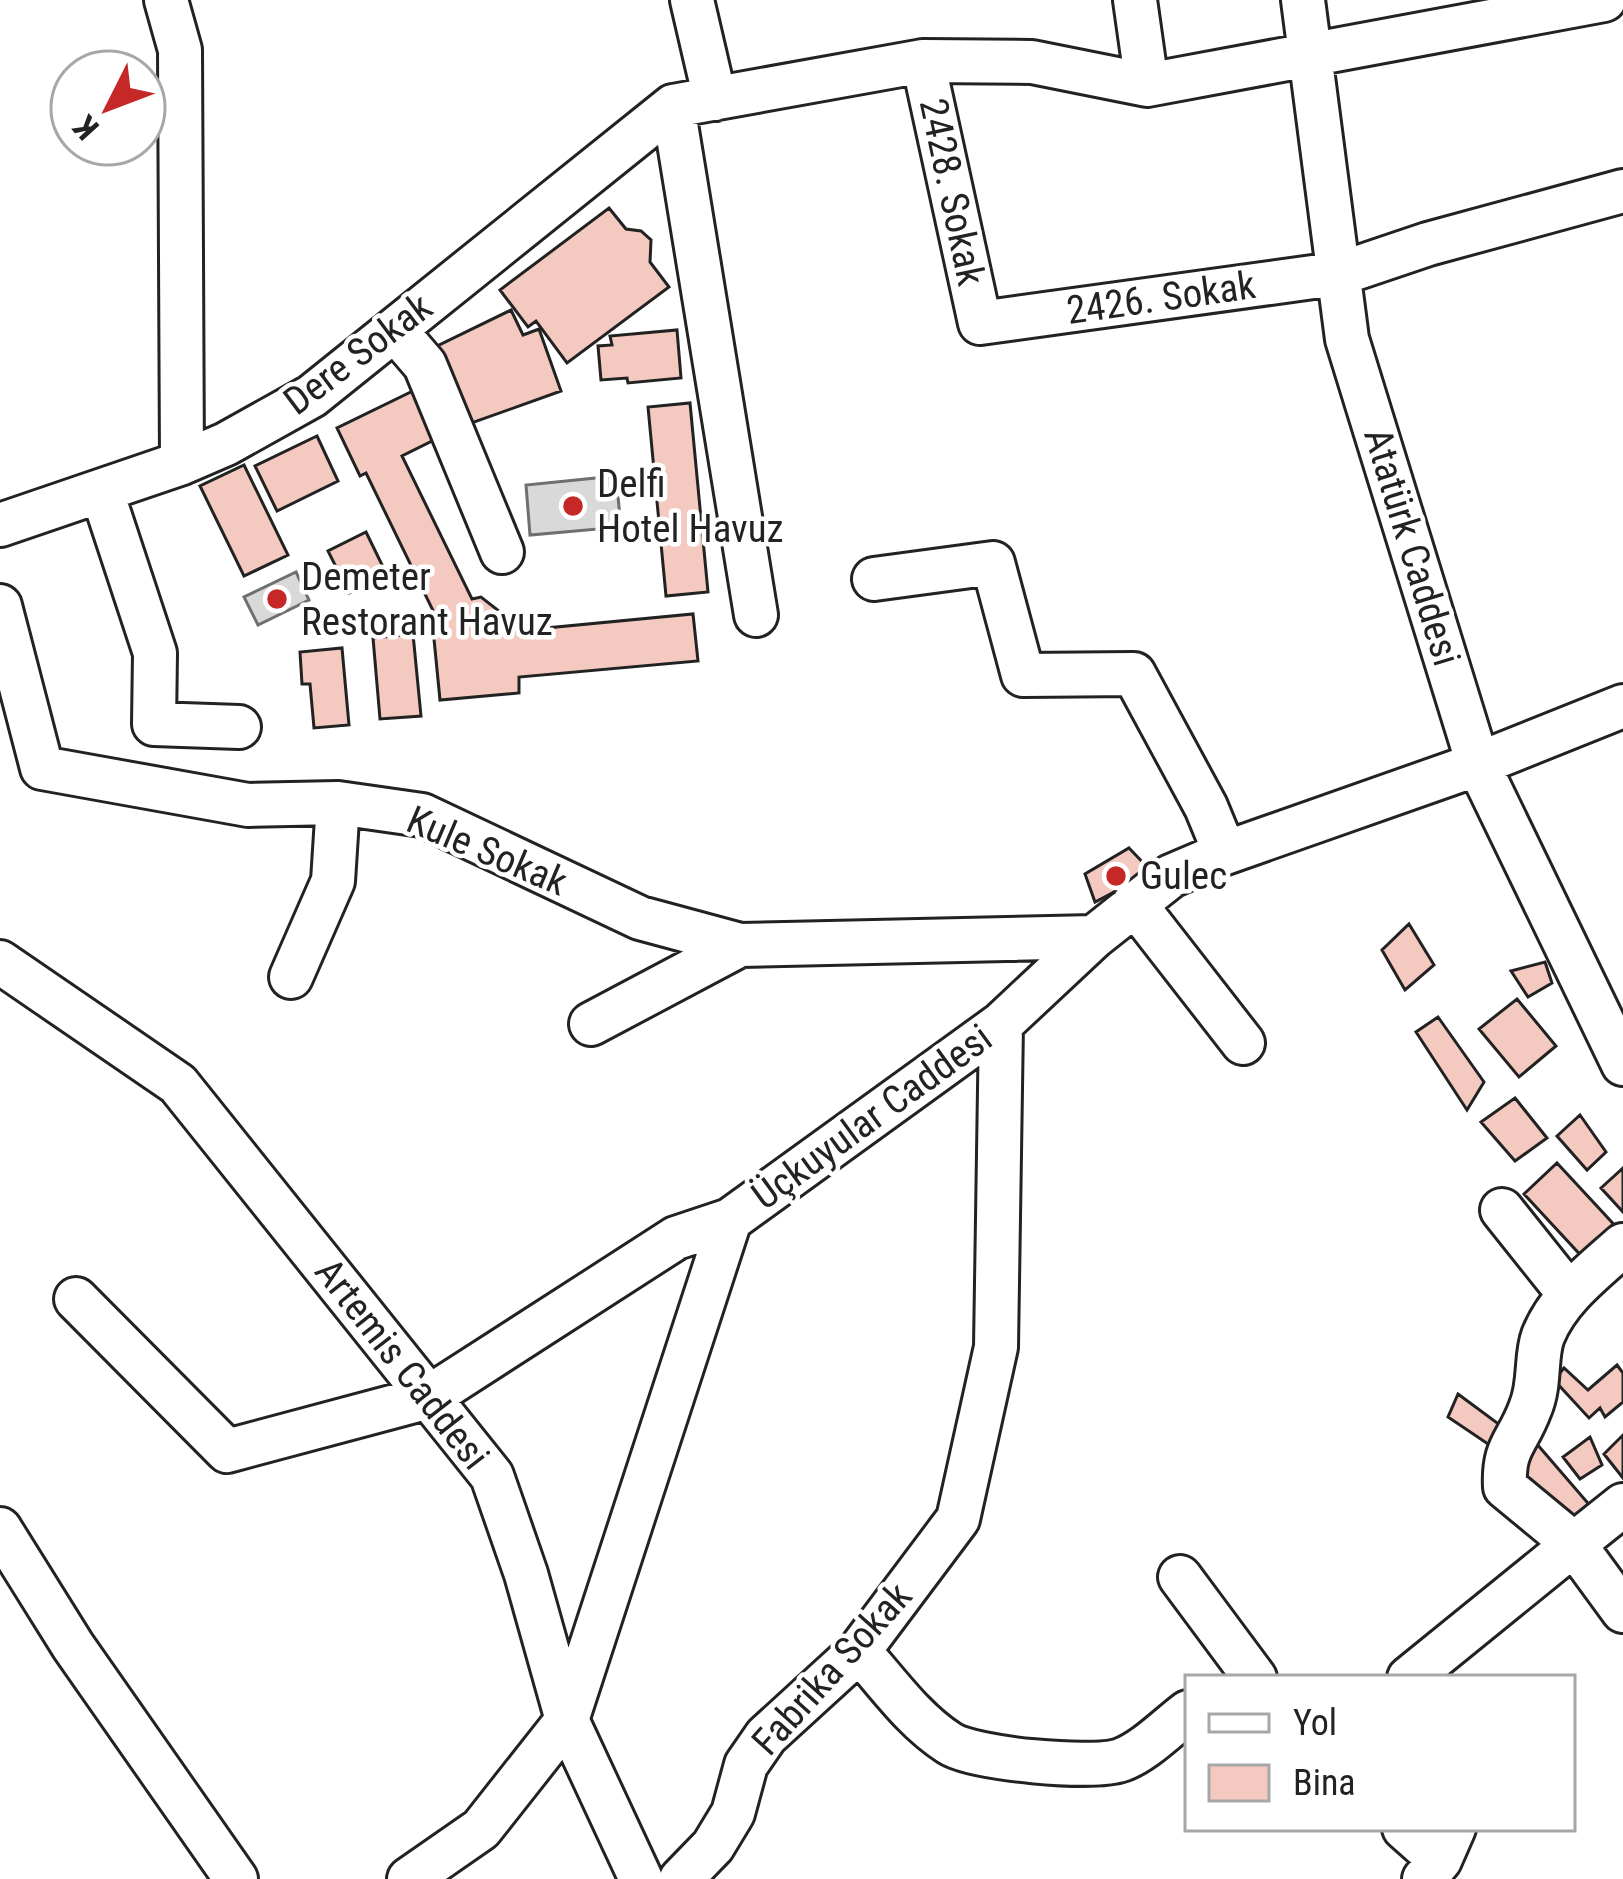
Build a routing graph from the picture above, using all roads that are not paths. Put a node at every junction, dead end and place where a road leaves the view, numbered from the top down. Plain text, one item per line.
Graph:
1 (166, 0) edge
2 (692, 0) edge
3 (1136, 0) edge
4 (1304, 0) edge
5 (1604, 0) edge
6 (1312, 54) junction
7 (923, 61) junction
8 (1147, 86) junction
9 (715, 99) junction
10 (673, 106) junction
11 (1623, 190) edge
12 (1342, 273) junction
13 (980, 323) joint
14 (394, 330) junction
15 (182, 463) junction
16 (101, 492) junction
17 (0, 525) edge
18 (502, 552) dead end
19 (874, 579) dead end
20 (0, 606) edge
21 (756, 615) dead end
22 (1623, 706) edge
23 (239, 727) dead end
24 (1478, 764) junction
25 (338, 803) junction
26 (1225, 853) junction
27 (1133, 903) junction
28 (1094, 937) junction
29 (740, 945) junction
30 (0, 962) edge
31 (291, 976) dead end
32 (591, 1024) dead end
33 (1001, 1024) junction
34 (1243, 1043) dead end
35 (1623, 1064) edge
36 (1502, 1210) dead end
37 (730, 1220) junction
38 (1623, 1245) edge
39 (1569, 1294) junction
40 (76, 1299) dead end
41 (429, 1397) junction
42 (1623, 1505) edge
43 (0, 1528) edge
44 (1574, 1544) junction
45 (1180, 1577) dead end
46 (1623, 1611) edge
47 (859, 1651) junction
48 (1465, 1658) edge
49 (1245, 1675) edge
50 (1417, 1675) edge
51 (1185, 1714) edge
52 (567, 1720) junction
53 (1408, 1831) edge
54 (1439, 1856) edge
55 (236, 1879) edge
56 (409, 1879) edge
57 (641, 1879) edge
58 (681, 1879) edge

1 - 15 street
2 - 9 street
3 - 8 street
4 - 6 street, Atatürk Caddesi
5 - 6 street, Dere Sokak
6 - 8 street, Dere Sokak
6 - 12 street, Atatürk Caddesi
7 - 8 street, Dere Sokak
7 - 9 street, Dere Sokak
7 - 13 street, 2428. Sokak
9 - 10 street, Dere Sokak
10 - 14 street, Dere Sokak
10 - 21 street
11 - 12 street, 2426. Sokak
12 - 13 street, 2426. Sokak
12 - 24 street, Atatürk Caddesi
14 - 15 street, Dere Sokak
14 - 18 street
15 - 16 street, Dere Sokak
16 - 17 street, Dere Sokak
16 - 23 street
19 - 26 street
20 - 25 street, Kule Sokak
22 - 24 street, Üçkuyular Caddesi
24 - 26 street, Üçkuyular Caddesi
24 - 35 street, Atatürk Caddesi
25 - 29 street, Kule Sokak
25 - 31 street
26 - 27 street, Üçkuyular Caddesi
27 - 28 street, Üçkuyular Caddesi
27 - 34 street
28 - 29 street, Kule Sokak
28 - 33 street, Üçkuyular Caddesi
29 - 32 street
30 - 41 street, Artemis Caddesi
33 - 37 street, Üçkuyular Caddesi
33 - 47 street, Fabrika Sokak
36 - 39 street
37 - 41 street
37 - 52 street, Üçkuyular Caddesi
38 - 39 street
39 - 44 street
40 - 41 street
41 - 52 street, Artemis Caddesi
42 - 44 street
43 - 55 street
44 - 46 street
44 - 48 street
45 - 49 street
47 - 51 street
47 - 58 street, Fabrika Sokak
48 - 50 street
52 - 56 street, Üçkuyular Caddesi
52 - 57 street, Artemis Caddesi
53 - 54 street

